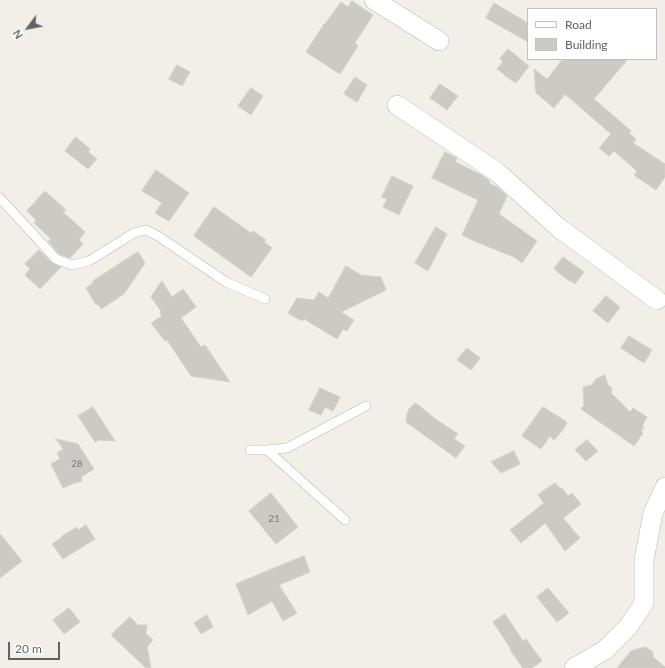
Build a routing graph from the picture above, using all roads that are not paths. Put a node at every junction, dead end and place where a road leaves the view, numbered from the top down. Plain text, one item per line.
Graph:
1 (374, 0) edge
2 (439, 41) dead end
3 (397, 105) dead end
4 (0, 198) edge
5 (265, 299) dead end
6 (657, 300) dead end
7 (366, 406) dead end
8 (250, 450) dead end
9 (267, 450) junction
10 (665, 487) edge
11 (345, 520) dead end
12 (574, 668) edge

1 - 2 street
3 - 6 street
4 - 5 lane
7 - 9 lane
8 - 9 lane
9 - 11 lane
10 - 12 street

